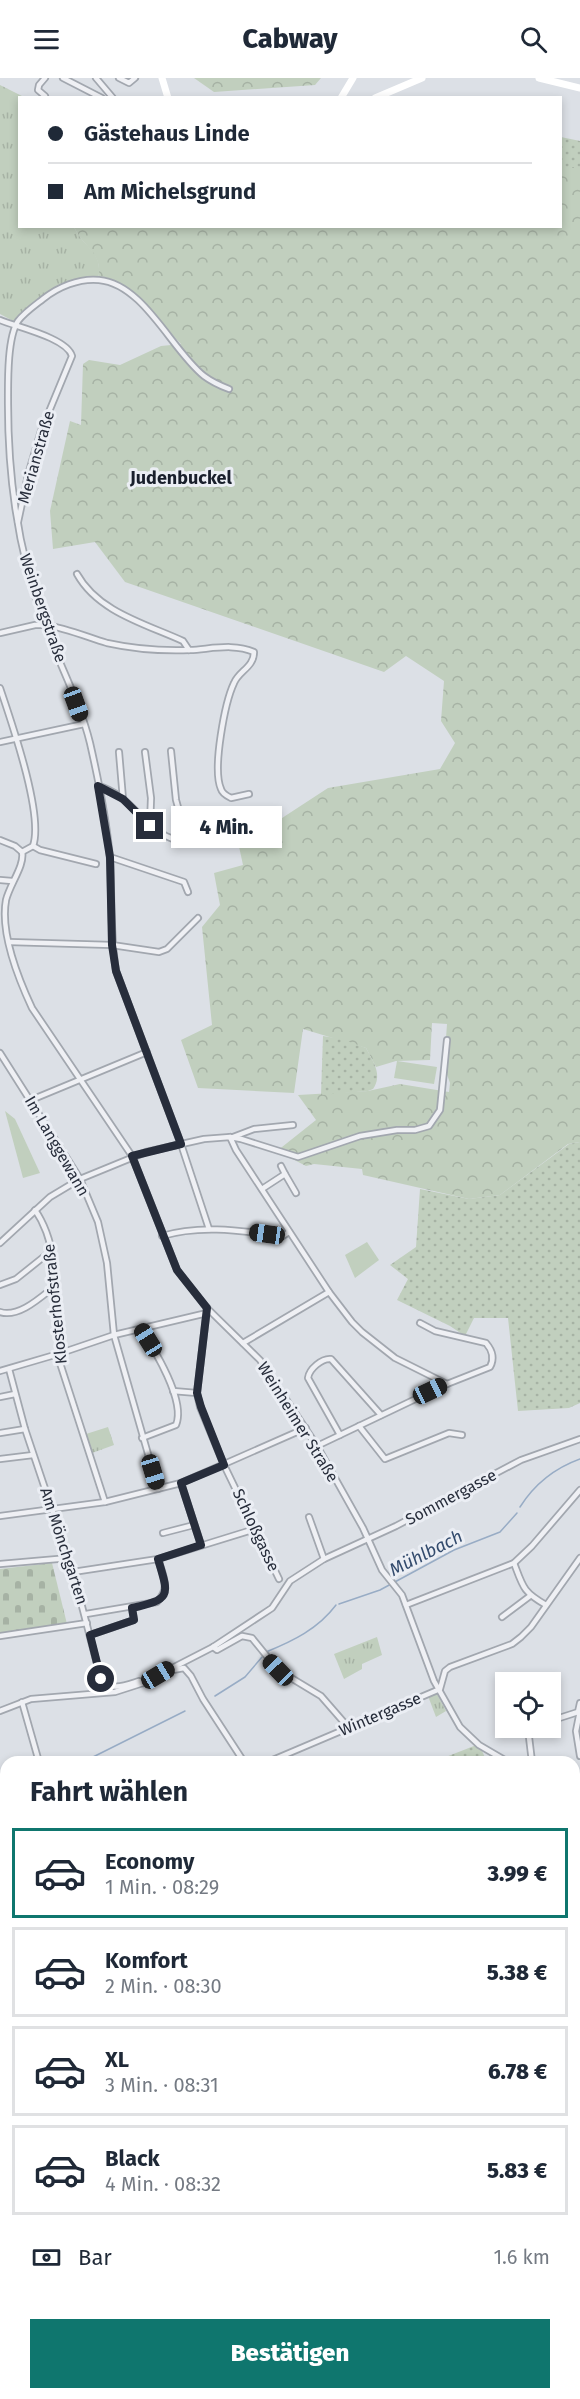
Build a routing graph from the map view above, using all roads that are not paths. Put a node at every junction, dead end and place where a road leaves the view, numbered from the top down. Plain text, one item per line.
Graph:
1 (45, 78) edge
2 (63, 78) edge
3 (96, 78) edge
4 (119, 78) edge
5 (135, 78) edge
6 (162, 78) edge
7 (353, 78) edge
8 (422, 78) edge
9 (539, 78) edge
10 (552, 79) edge
11 (580, 88) edge
12 (45, 96) dead end
13 (98, 96) edge
14 (110, 96) edge
15 (167, 96) edge
16 (342, 96) edge
17 (380, 96) edge
18 (0, 320) edge
19 (16, 326) junction
20 (229, 389) dead end
21 (18, 526) junction
22 (77, 574) dead end
23 (45, 625) junction
24 (0, 633) edge
25 (189, 650) junction
26 (0, 688) edge
27 (84, 724) junction
28 (16, 739) junction
29 (0, 742) edge
30 (171, 751) dead end
31 (145, 752) dead end
32 (120, 753) dead end
33 (98, 786) junction
34 (249, 794) dead end
35 (123, 799) junction
36 (150, 826) junction
37 (0, 840) edge
38 (221, 842) dead end
39 (188, 843) junction
40 (33, 846) junction
41 (22, 852) junction
42 (110, 857) junction
43 (96, 864) dead end
44 (0, 880) edge
45 (12, 881) junction
46 (188, 892) dead end
47 (198, 918) dead end
48 (9, 942) junction
49 (112, 945) junction
50 (447, 1040) dead end
51 (147, 1052) junction
52 (0, 1053) edge
53 (80, 1080) junction
54 (31, 1100) junction
55 (293, 1125) dead end
56 (230, 1137) junction
57 (181, 1144) junction
58 (132, 1156) junction
59 (281, 1166) dead end
60 (285, 1174) junction
61 (80, 1179) junction
62 (262, 1189) junction
63 (296, 1193) dead end
64 (35, 1210) junction
65 (209, 1229) junction
66 (289, 1232) junction
67 (162, 1236) junction
68 (0, 1243) edge
69 (51, 1251) junction
70 (0, 1286) edge
71 (55, 1286) junction
72 (329, 1292) junction
73 (207, 1311) junction
74 (0, 1312) edge
75 (420, 1323) dead end
76 (141, 1329) junction
77 (114, 1335) junction
78 (243, 1343) junction
79 (58, 1354) junction
80 (9, 1369) junction
81 (0, 1371) edge
82 (447, 1384) junction
83 (173, 1391) junction
84 (197, 1393) junction
85 (15, 1394) junction
86 (0, 1396) edge
87 (381, 1415) junction
88 (359, 1426) junction
89 (306, 1428) junction
90 (25, 1429) junction
91 (0, 1433) edge
92 (340, 1435) junction
93 (462, 1435) dead end
94 (142, 1438) junction
95 (580, 1440) edge
96 (317, 1446) junction
97 (33, 1455) junction
98 (0, 1460) edge
99 (224, 1465) junction
100 (181, 1483) junction
101 (158, 1489) junction
102 (580, 1491) edge
103 (105, 1502) junction
104 (53, 1510) junction
105 (0, 1516) edge
106 (309, 1517) dead end
107 (194, 1525) junction
108 (255, 1529) junction
109 (162, 1533) dead end
110 (368, 1538) junction
111 (201, 1545) junction
112 (69, 1558) junction
113 (580, 1558) edge
114 (158, 1559) junction
115 (324, 1559) junction
116 (514, 1563) junction
117 (0, 1564) edge
118 (73, 1572) junction
119 (282, 1584) junction
120 (530, 1596) junction
121 (406, 1605) junction
122 (546, 1605) junction
123 (132, 1608) junction
124 (86, 1614) junction
125 (502, 1617) dead end
126 (87, 1623) junction
127 (90, 1635) junction
128 (0, 1636) edge
129 (213, 1647) junction
130 (169, 1669) junction
131 (143, 1683) junction
132 (440, 1689) junction
133 (21, 1702) junction
134 (580, 1703) edge
135 (0, 1711) edge
136 (579, 1712) edge
137 (561, 1718) edge
138 (348, 1727) junction
139 (529, 1738) edge
140 (37, 1756) edge
141 (241, 1756) edge
142 (282, 1756) edge
143 (498, 1756) edge
144 (531, 1756) edge
145 (580, 1756) edge
146 (580, 2333) edge
147 (580, 2362) edge

1 - 12 street
2 - 13 street
3 - 14 street
4 - 5 street
6 - 15 main road
7 - 16 main road
8 - 17 main road
9 - 10 main road
10 - 11 main road
18 - 19 street
19 - 20 street
19 - 21 street, Weinbergstraße
19 - 21 street, Merianstraße
21 - 23 street, Weinbergstraße
22 - 25 street
23 - 24 street
23 - 25 street
23 - 27 street, Weinbergstraße
25 - 34 street
26 - 28 street
27 - 28 street
27 - 33 street, Weinbergstraße
28 - 29 street
28 - 40 street
30 - 39 street
31 - 36 street
32 - 35 street
33 - 35 street
33 - 42 street, Weinbergstraße
35 - 36 street
36 - 39 street
37 - 41 street
38 - 39 street
40 - 41 street
40 - 43 street
41 - 45 street, Weinheimer Straße
42 - 46 street
42 - 49 street, Weinbergstraße
44 - 45 street
45 - 48 street, Weinheimer Straße
47 - 49 street
48 - 49 street
48 - 53 street, Weinheimer Straße
49 - 51 street, Weinbergstraße
50 - 56 street
51 - 53 street
51 - 57 street, Weinbergstraße
52 - 54 street, Im Langgewann
53 - 54 street
53 - 58 street, Weinheimer Straße
54 - 61 street, Im Langgewann
55 - 56 street
56 - 57 street
56 - 62 street
57 - 58 street
57 - 65 street, Weinbergstraße
58 - 61 street
58 - 67 street, Weinheimer Straße
59 - 60 street
60 - 62 street
60 - 63 street
61 - 64 street
61 - 77 street, Im Langgewann
62 - 66 street
64 - 68 street
64 - 69 street, Klosterhofstraße
65 - 66 street
65 - 67 street
66 - 72 street
67 - 73 street, Weinheimer Straße
69 - 70 street
69 - 71 street, Klosterhofstraße
71 - 74 street
71 - 79 street, Klosterhofstraße
72 - 78 street
72 - 82 street
73 - 76 street
73 - 78 street, Weinheimer Straße
73 - 84 street, Schloßgasse
75 - 82 street
76 - 77 street
76 - 83 street
77 - 79 street
77 - 94 street, Im Langgewann
78 - 89 street, Weinheimer Straße
79 - 80 street
79 - 103 street, Klosterhofstraße
80 - 81 street
80 - 85 street, Am Mönchgarten
82 - 87 street
83 - 84 street
83 - 94 street
84 - 99 street, Schloßgasse
85 - 86 street
85 - 90 street, Am Mönchgarten
87 - 88 street
87 - 92 street
88 - 92 street
88 - 93 street
89 - 96 street, Weinheimer Straße
89 - 99 street
90 - 91 street
90 - 97 street, Am Mönchgarten
92 - 96 street
94 - 101 street, Im Langgewann
95 - 110 street, Sommergasse
96 - 110 street, Weinheimer Straße
97 - 98 street
97 - 104 street, Am Mönchgarten
99 - 100 street
99 - 108 street, Schloßgasse
100 - 101 street
100 - 107 street
101 - 103 street
102 - 116 street
103 - 104 street
104 - 105 street
104 - 112 street, Am Mönchgarten
106 - 115 street
107 - 109 street
107 - 111 street
108 - 111 street
108 - 119 street, Schloßgasse
110 - 115 street, Sommergasse
110 - 121 street, Weinheimer Straße
111 - 114 street
112 - 117 street
112 - 118 street, Am Mönchgarten
113 - 122 street, Wintergasse
114 - 118 street
114 - 123 street
115 - 119 street, Sommergasse
116 - 120 street
116 - 121 street
118 - 124 street, Am Mönchgarten
119 - 129 street, Sommergasse
120 - 122 street
120 - 125 street
121 - 132 street, Weinheimer Straße
122 - 132 street, Wintergasse
123 - 124 street
123 - 127 street
124 - 126 street, Am Mönchgarten
126 - 127 street, Am Mönchgarten
126 - 128 street
127 - 131 street, Am Mönchgarten
129 - 130 street, Sommergasse
129 - 138 street
130 - 131 street, Sommergasse
130 - 141 street
131 - 133 street, Sommergasse
132 - 138 street, Wintergasse
132 - 143 street, Weinheimer Straße
133 - 135 street, Sommergasse
133 - 140 street
134 - 136 street
136 - 137 street
136 - 145 street
138 - 142 street, Wintergasse
139 - 144 street
146 - 147 street

